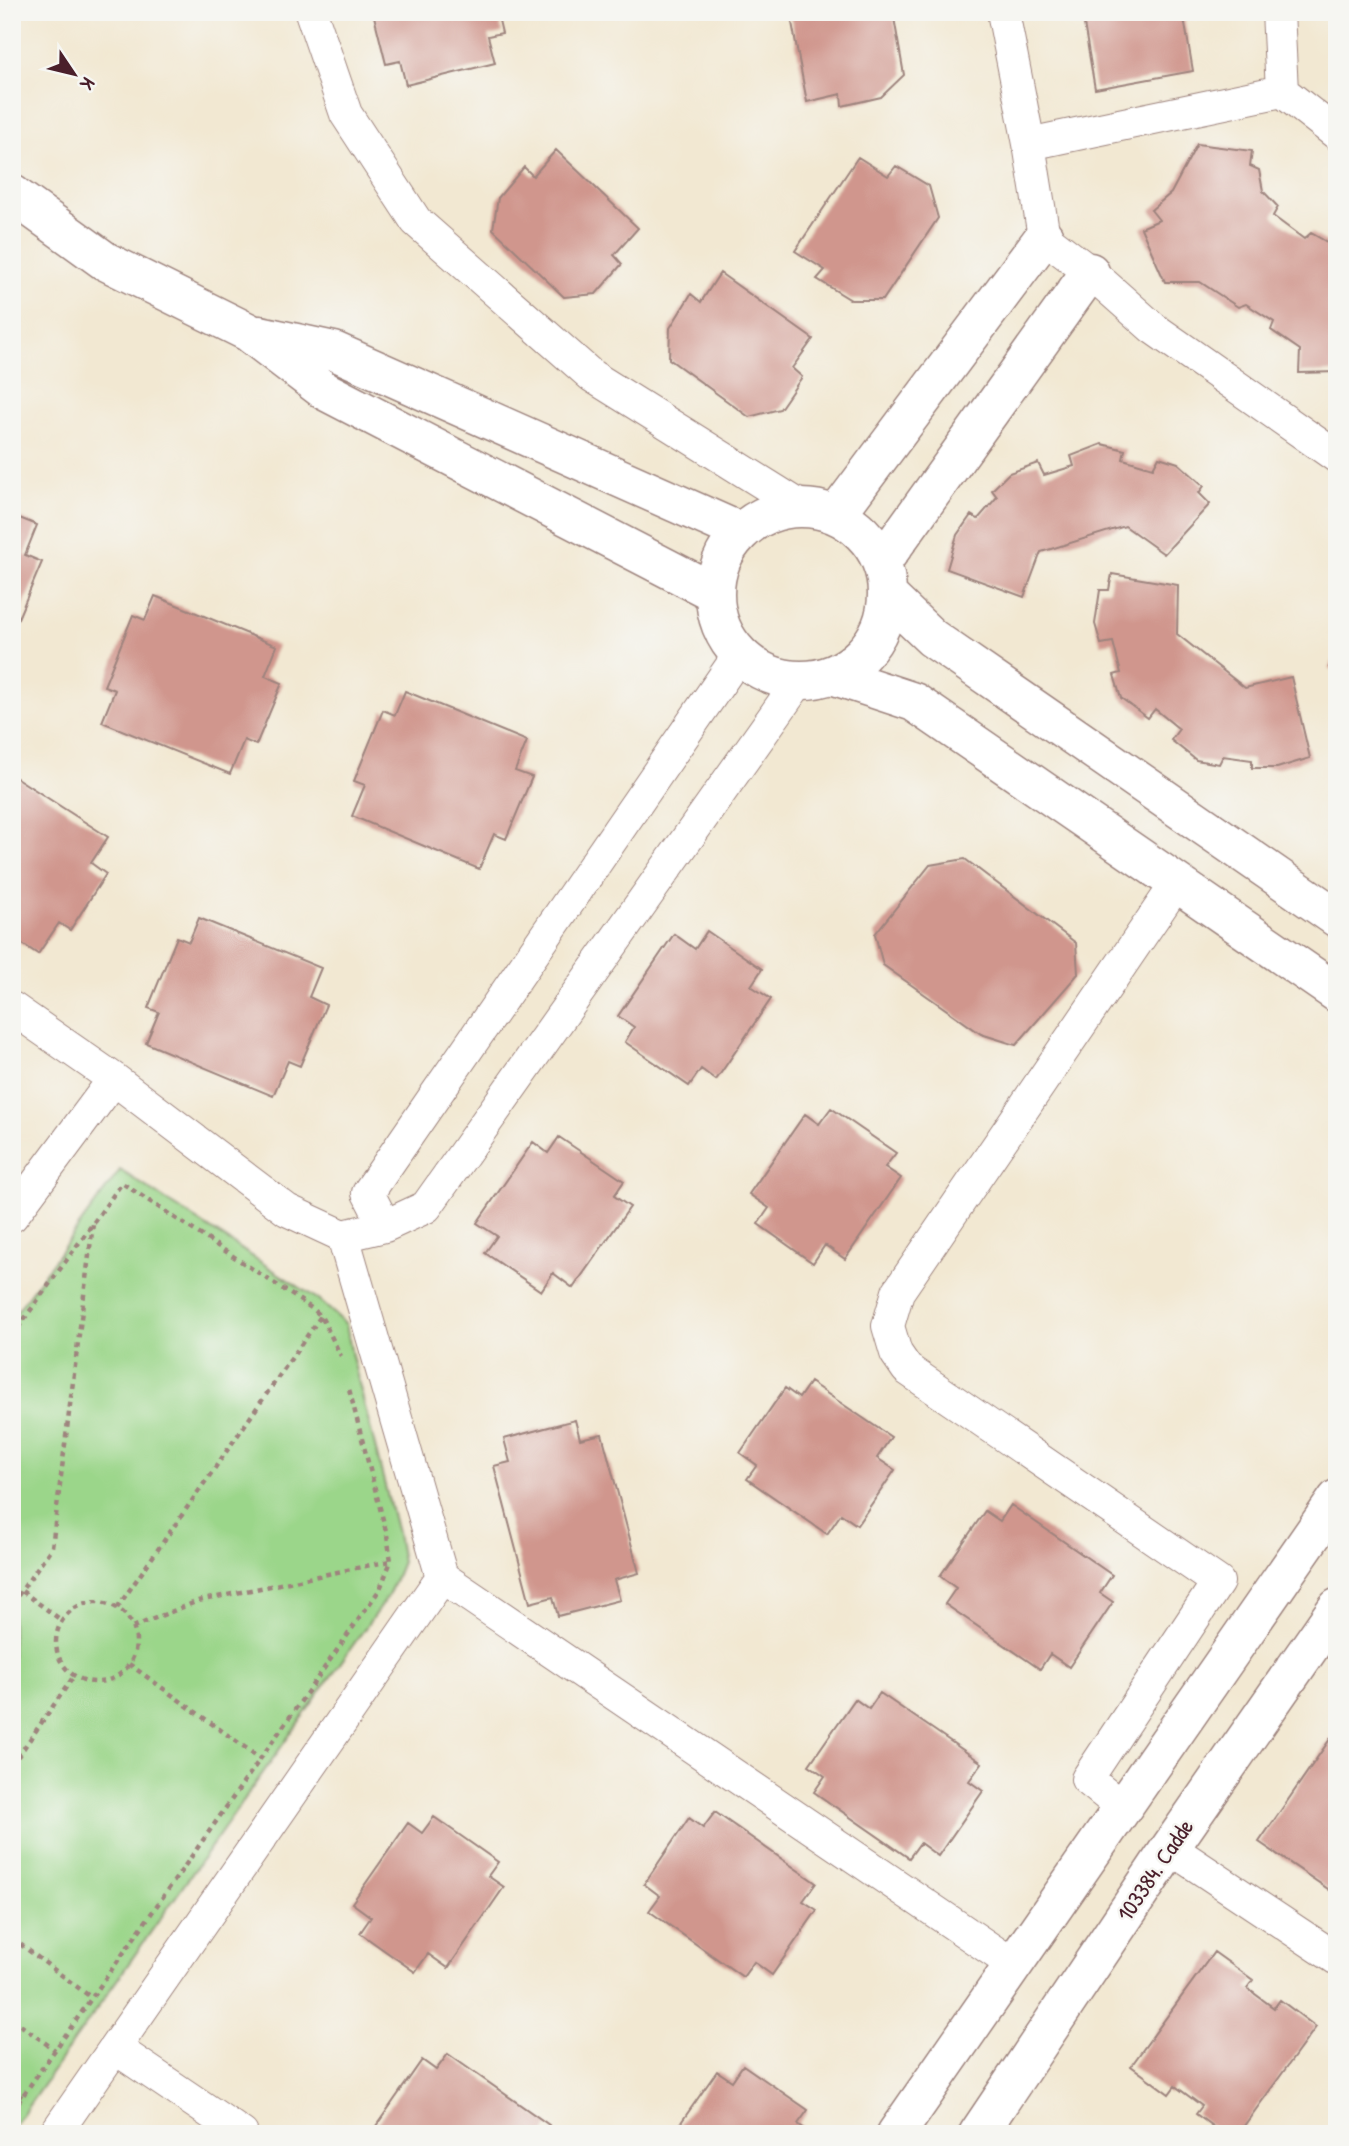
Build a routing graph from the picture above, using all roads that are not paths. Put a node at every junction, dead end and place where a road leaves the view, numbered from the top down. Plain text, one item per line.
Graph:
1 (311, 12) edge
2 (1003, 12) edge
3 (1278, 12) edge
4 (1282, 91) junction
5 (1337, 134) edge
6 (1029, 144) junction
7 (12, 194) edge
8 (1044, 237) junction
9 (1090, 272) junction
10 (248, 332) junction
11 (1337, 457) edge
12 (820, 511) junction
13 (741, 532) junction
14 (885, 579) junction
15 (715, 593) junction
16 (739, 654) junction
17 (816, 678) junction
18 (1177, 883) junction
19 (1337, 918) edge
20 (1337, 993) edge
21 (12, 1008) edge
22 (114, 1079) junction
23 (12, 1216) edge
24 (385, 1226) junction
25 (343, 1236) junction
26 (1337, 1499) edge
27 (442, 1577) junction
28 (1337, 1608) edge
29 (1123, 1808) junction
30 (1170, 1848) junction
31 (1337, 1959) edge
32 (1014, 1965) junction
33 (115, 2048) junction
34 (55, 2134) edge
35 (242, 2134) edge
36 (896, 2134) edge
37 (978, 2134) edge

1 - 12 street
2 - 6 street
3 - 4 street
4 - 5 street
4 - 6 street
6 - 8 street
7 - 10 street
8 - 9 street
8 - 12 street
9 - 11 street
9 - 14 street
10 - 13 street
10 - 15 street
12 - 13 street
12 - 14 street
13 - 15 street
14 - 17 street
14 - 19 street
15 - 16 street
16 - 17 street
16 - 24 street
17 - 18 street
17 - 24 street
18 - 20 street
18 - 29 street
21 - 22 street
22 - 23 street
22 - 25 street
24 - 25 street
25 - 27 street
26 - 29 street
27 - 32 street
27 - 33 street
28 - 30 street, 103384. Cadde
29 - 32 street
30 - 31 street
30 - 37 street, 103384. Cadde
32 - 36 street
33 - 34 street
33 - 35 street

